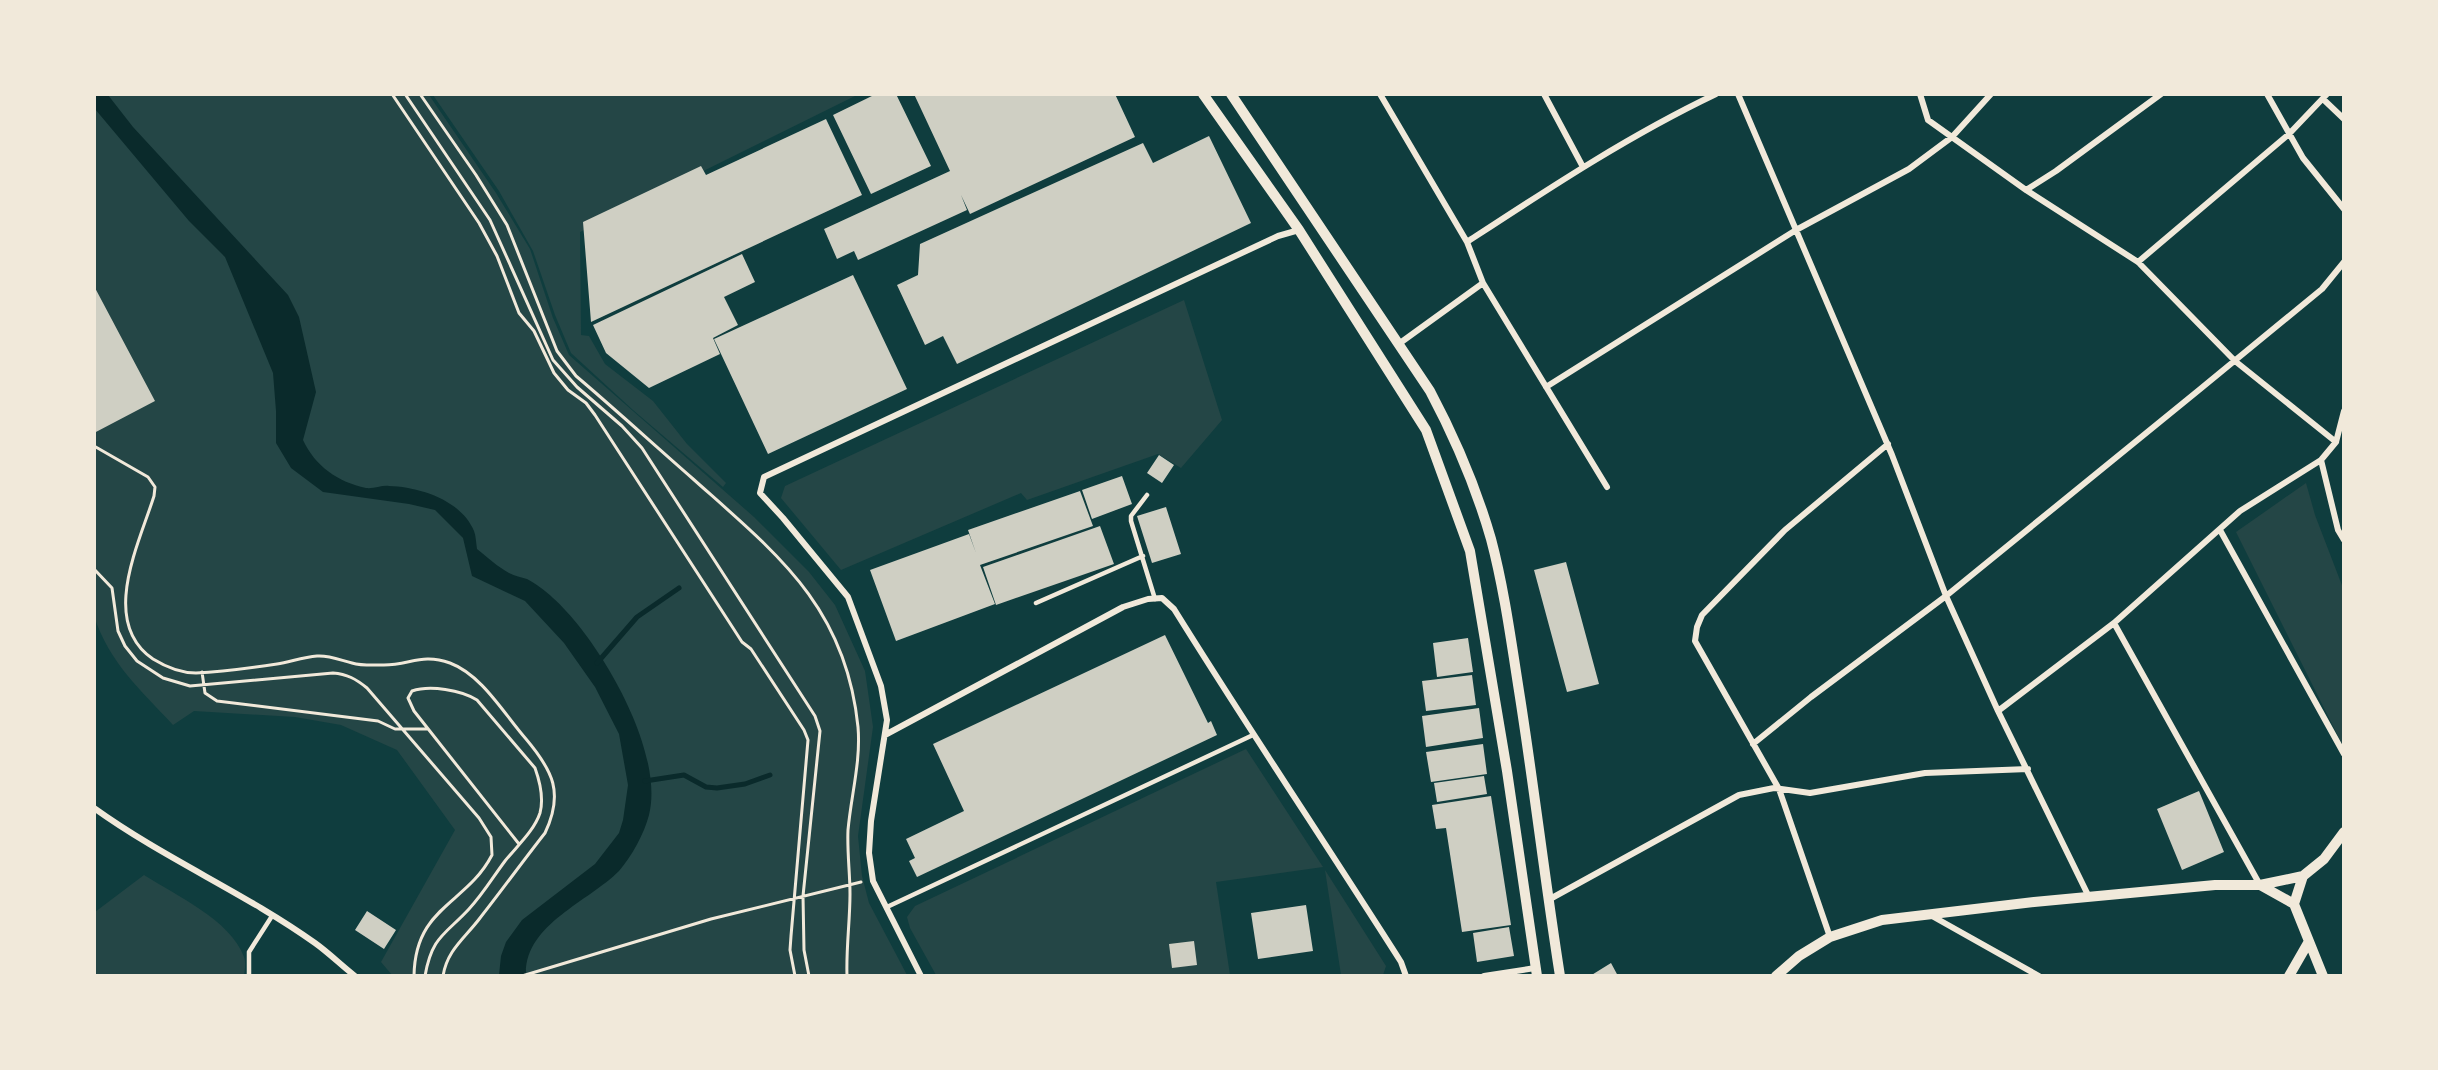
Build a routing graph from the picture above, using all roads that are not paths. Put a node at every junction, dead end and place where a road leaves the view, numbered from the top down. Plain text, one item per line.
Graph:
1 (1203, 94) edge
2 (1231, 94) edge
3 (1380, 94) edge
4 (1544, 94) edge
5 (1716, 94) edge
6 (1738, 94) edge
7 (1920, 94) edge
8 (1991, 94) edge
9 (2161, 94) edge
10 (2267, 94) edge
11 (2325, 97) edge
12 (2343, 119) edge
13 (2289, 134) junction
14 (1952, 137) junction
15 (1583, 167) junction
16 (2026, 190) junction
17 (2343, 209) edge
18 (1299, 230) junction
19 (1796, 230) junction
20 (1467, 242) junction
21 (2138, 262) junction
22 (2343, 262) edge
23 (1483, 283) junction
24 (1400, 343) junction
25 (2235, 361) junction
26 (1546, 387) junction
27 (2343, 411) edge
28 (2336, 442) junction
29 (1888, 444) junction
30 (2321, 460) junction
31 (1608, 487) dead end
32 (1146, 495) dead end
33 (2220, 530) junction
34 (2343, 540) edge
35 (1143, 556) junction
36 (1946, 596) junction
37 (1155, 598) junction
38 (1036, 603) dead end
39 (2114, 623) junction
40 (1998, 711) junction
41 (885, 735) junction
42 (1253, 735) junction
43 (1754, 744) junction
44 (2343, 754) edge
45 (2028, 769) junction
46 (1779, 789) junction
47 (94, 808) edge
48 (2343, 832) edge
49 (2303, 876) junction
50 (2260, 885) junction
51 (2089, 897) junction
52 (1550, 899) junction
53 (2294, 904) junction
54 (887, 907) junction
55 (1931, 915) junction
56 (272, 916) junction
57 (1830, 937) junction
58 (2308, 943) junction
59 (1536, 972) edge
60 (249, 975) edge
61 (355, 975) edge
62 (921, 975) edge
63 (1406, 975) edge
64 (1484, 975) edge
65 (1560, 975) edge
66 (1776, 975) edge
67 (2039, 975) edge
68 (2289, 975) edge
69 (2323, 975) edge

1 - 18 street
2 - 24 street
3 - 20 street
4 - 15 street
5 - 15 street
6 - 19 street
7 - 14 street
8 - 14 street
9 - 16 street
10 - 13 street
11 - 12 street
11 - 13 street
13 - 17 street
13 - 21 street
14 - 16 street
14 - 19 street
15 - 20 street
16 - 21 street
18 - 41 street
18 - 59 street
19 - 26 street
19 - 29 street
20 - 23 street
21 - 25 street
22 - 25 street
23 - 24 street
23 - 26 street
24 - 52 street
25 - 28 street
25 - 36 street
26 - 31 street
27 - 28 street
28 - 30 street
29 - 36 street
29 - 43 street
30 - 33 street
30 - 34 street
32 - 35 lane
33 - 39 street
33 - 44 street
35 - 37 lane
35 - 38 lane
36 - 40 street
36 - 43 street
37 - 41 street
37 - 42 street
39 - 40 street
39 - 50 street
40 - 45 street
41 - 54 street
42 - 54 lane
42 - 63 street
43 - 46 street
45 - 46 street
45 - 51 street
46 - 52 street
46 - 57 street
47 - 56 street
48 - 49 street
49 - 50 street
49 - 53 street
50 - 51 street
50 - 53 street
51 - 55 street
52 - 65 street
53 - 58 street
54 - 62 street
55 - 57 street
55 - 67 street
56 - 60 lane
56 - 61 street
57 - 66 street
58 - 68 street
58 - 69 street
59 - 64 street

